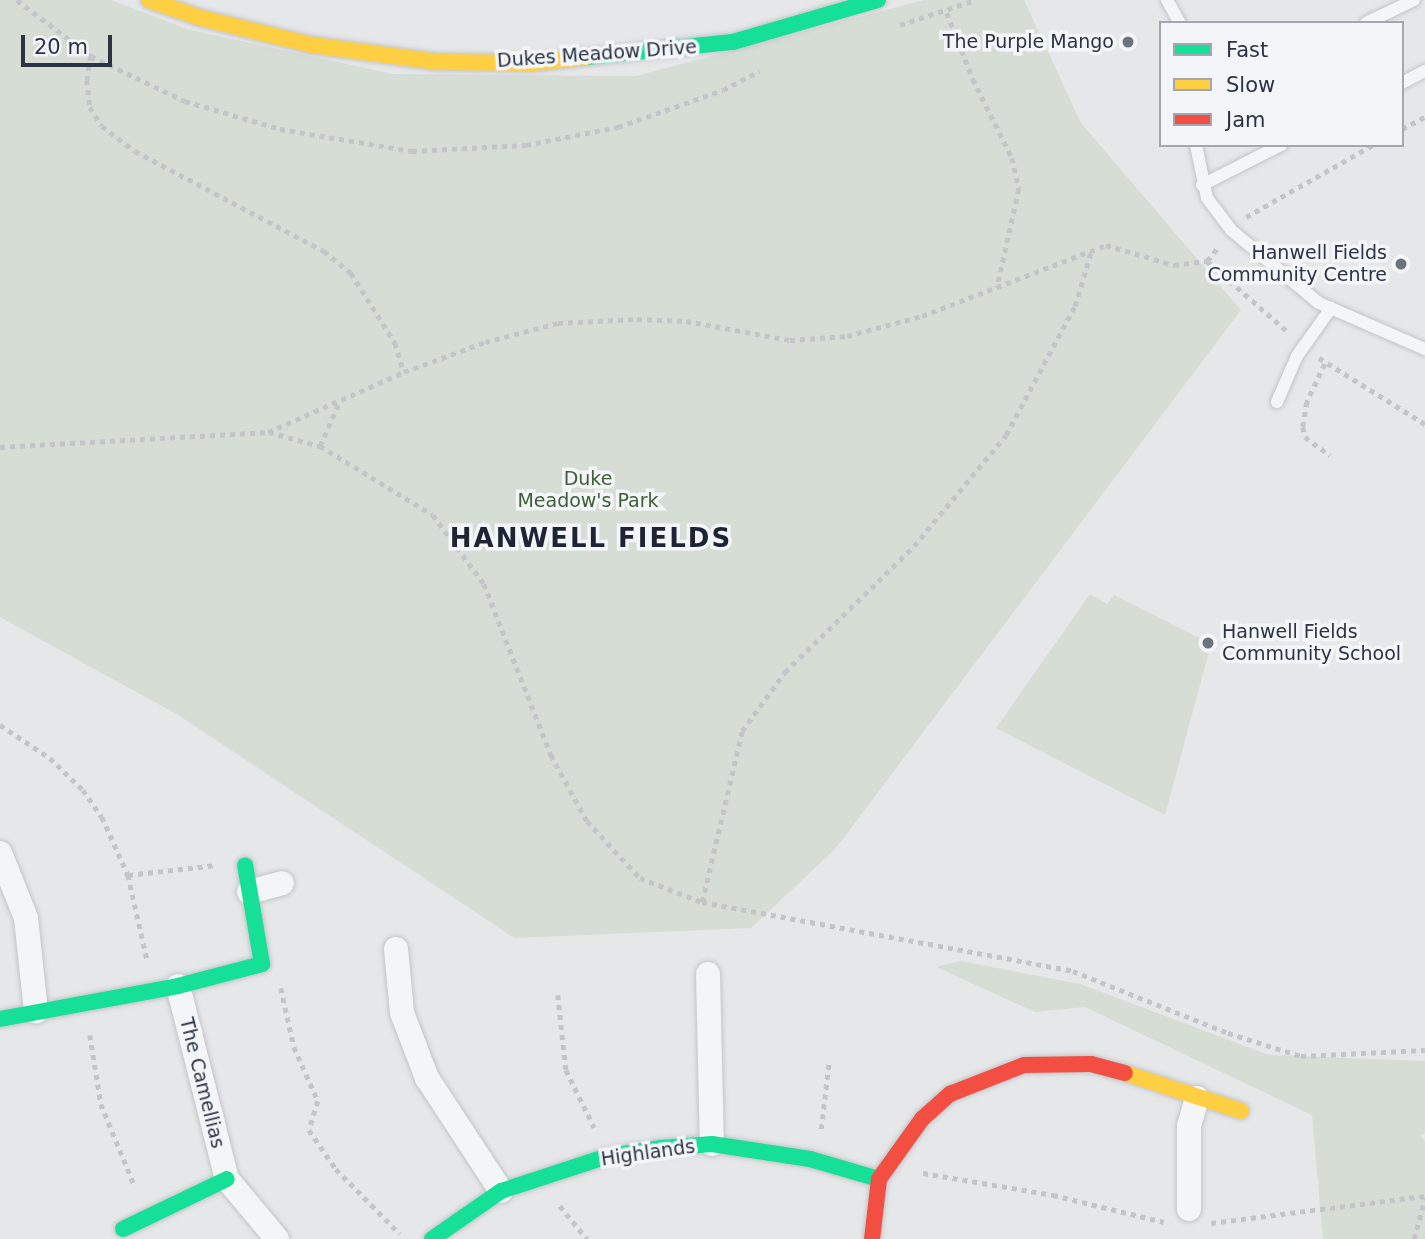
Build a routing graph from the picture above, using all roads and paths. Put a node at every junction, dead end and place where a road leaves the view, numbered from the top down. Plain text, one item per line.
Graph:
1 (149, 0) edge
2 (877, 0) edge
3 (1167, 0) edge
4 (1414, 0) edge
5 (947, 13) dead end
6 (1179, 21) edge
7 (1370, 21) edge
8 (91, 57) dead end
9 (1425, 71) edge
10 (1404, 82) edge
11 (1425, 117) edge
12 (1404, 128) edge
13 (1196, 147) edge
14 (1276, 147) edge
15 (1369, 147) edge
16 (1202, 185) junction
17 (1231, 230) junction
18 (1091, 251) junction
19 (997, 288) junction
20 (1331, 308) junction
21 (1425, 349) edge
22 (1325, 364) dead end
23 (404, 372) junction
24 (1277, 402) dead end
25 (338, 405) junction
26 (268, 432) junction
27 (320, 446) junction
28 (0, 447) edge
29 (1330, 455) dead end
30 (1, 728) edge
31 (0, 853) edge
32 (244, 865) joint
33 (128, 875) junction
34 (282, 883) dead end
35 (249, 892) junction
36 (702, 902) junction
37 (396, 949) dead end
38 (262, 964) junction
39 (708, 974) dead end
40 (178, 986) junction
41 (153, 991) junction
42 (558, 995) dead end
43 (85, 1003) junction
44 (36, 1011) junction
45 (0, 1019) edge
46 (1425, 1050) edge
47 (830, 1062) dead end
48 (1197, 1098) junction
49 (1241, 1111) dead end
50 (712, 1144) junction
51 (605, 1157) junction
52 (817, 1161) junction
53 (892, 1163) junction
54 (227, 1179) junction
55 (879, 1179) junction
56 (501, 1191) junction
57 (1425, 1197) edge
58 (148, 1217) junction
59 (1196, 1217) joint
60 (1167, 1222) dead end
61 (123, 1229) dead end
62 (276, 1239) edge
63 (406, 1239) edge
64 (432, 1239) edge
65 (872, 1239) edge
66 (1414, 1239) edge

1 - 2 street, Dukes Meadow Drive
3 - 6 lane
4 - 7 lane
5 - 19 path
8 - 23 path
9 - 10 lane
11 - 12 path
13 - 16 lane
14 - 16 lane
15 - 17 path
16 - 17 lane
17 - 18 path
17 - 20 lane
18 - 19 path
18 - 36 path
19 - 23 path
20 - 21 lane
20 - 24 lane
22 - 29 path
23 - 25 path
25 - 26 path
25 - 27 path
26 - 27 path
26 - 28 path
27 - 36 path
30 - 33 path
31 - 44 street
32 - 33 path
32 - 35 street
33 - 41 path
34 - 35 street
35 - 38 street
36 - 46 path
37 - 56 street
38 - 40 street
38 - 63 path
39 - 50 street
40 - 41 street
40 - 54 street, The Camellias
41 - 43 street
42 - 51 path
43 - 44 street
43 - 58 path
44 - 45 street
47 - 52 path
48 - 49 street
48 - 53 street
48 - 59 street
50 - 51 street, Highlands
50 - 52 street, Highlands
51 - 56 street, Highlands
52 - 55 street, Highlands
53 - 55 street
53 - 60 path
54 - 58 street
54 - 62 street, The Camellias
55 - 65 street
56 - 64 street, Highlands
57 - 59 path
57 - 66 path
58 - 61 street

